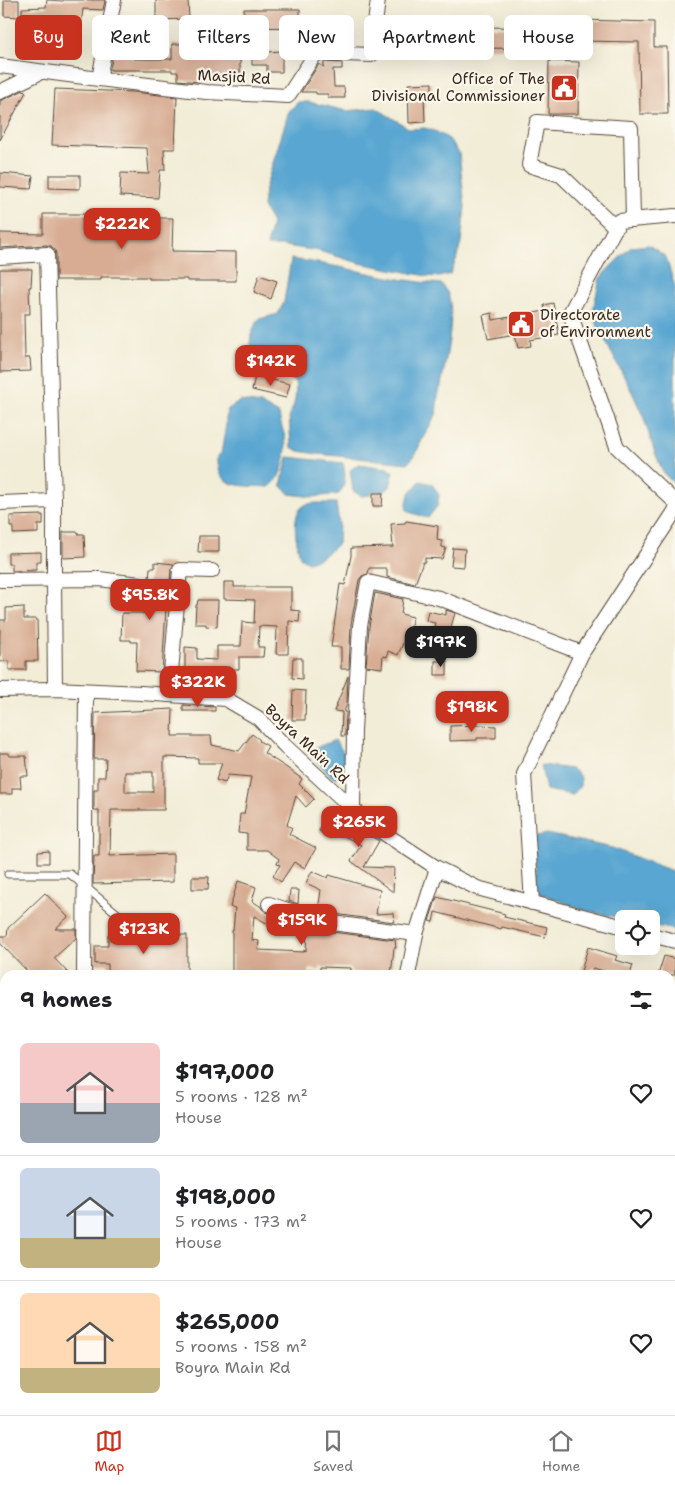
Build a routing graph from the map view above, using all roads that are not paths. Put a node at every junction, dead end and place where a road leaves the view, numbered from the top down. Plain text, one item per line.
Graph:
1 (114, 0) edge
2 (378, 0) edge
3 (0, 66) edge
4 (42, 72) junction
5 (99, 79) junction
6 (0, 92) edge
7 (675, 216) edge
8 (633, 220) junction
9 (616, 228) junction
10 (0, 257) edge
11 (54, 501) junction
12 (675, 502) edge
13 (0, 503) edge
14 (675, 511) edge
15 (212, 571) dead end
16 (0, 580) edge
17 (54, 580) junction
18 (139, 584) dead end
19 (582, 653) junction
20 (55, 689) junction
21 (0, 690) edge
22 (86, 690) junction
23 (169, 695) junction
24 (353, 809) junction
25 (437, 868) junction
26 (8, 874) dead end
27 (84, 885) junction
28 (532, 903) junction
29 (269, 904) dead end
30 (125, 920) dead end
31 (615, 925) edge
32 (416, 934) junction
33 (660, 937) edge
34 (675, 941) edge
35 (84, 970) edge
36 (409, 970) edge

1 - 5 street
2 - 5 street, Masjid Rd
3 - 4 street
4 - 5 street
4 - 6 street
7 - 8 street
8 - 9 street
8 - 9 street
9 - 12 street
10 - 11 street
11 - 13 street
11 - 17 street
14 - 19 street
15 - 23 street
16 - 17 street
17 - 18 street
17 - 20 street
19 - 24 street
19 - 28 street
20 - 21 street, Boyra Main Rd
20 - 22 street, Boyra Main Rd
22 - 23 street, Boyra Main Rd
22 - 27 street
23 - 24 street, Boyra Main Rd
24 - 25 street, Boyra Main Rd
25 - 28 street, Boyra Main Rd
25 - 32 street
26 - 27 lane
27 - 30 lane
27 - 35 street
28 - 31 street, Boyra Main Rd
29 - 32 street
32 - 36 street
33 - 34 street

